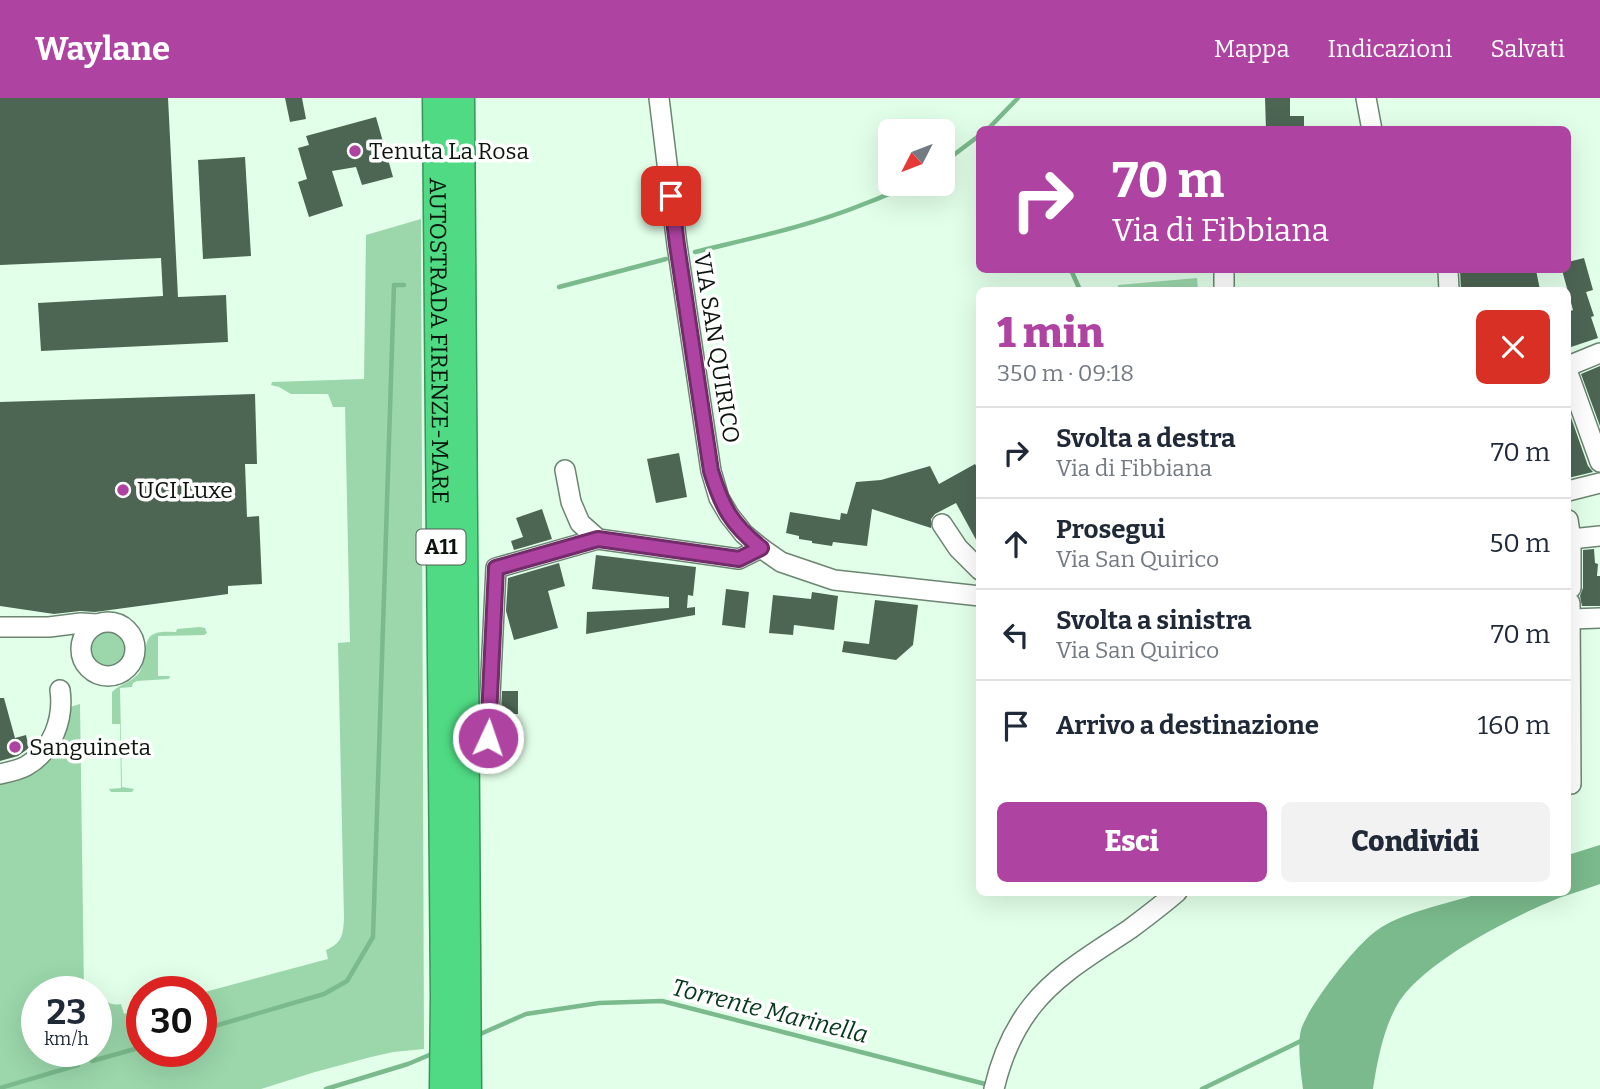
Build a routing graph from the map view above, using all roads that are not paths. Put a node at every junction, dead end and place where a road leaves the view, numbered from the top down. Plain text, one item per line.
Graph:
1 (437, 98) edge
2 (460, 98) edge
3 (659, 98) edge
4 (1366, 98) edge
5 (1371, 126) edge
6 (1600, 354) edge
7 (1571, 365) edge
8 (1571, 381) edge
9 (1600, 462) edge
10 (565, 470) dead end
11 (1600, 483) edge
12 (1571, 490) edge
13 (942, 524) dead end
14 (1571, 527) edge
15 (1600, 536) edge
16 (598, 539) junction
17 (761, 548) junction
18 (976, 566) edge
19 (976, 596) edge
20 (1571, 603) edge
21 (1600, 618) edge
22 (97, 624) junction
23 (0, 627) edge
24 (50, 627) junction
25 (81, 649) junction
26 (60, 690) dead end
27 (488, 738) dead end
28 (0, 774) edge
29 (1172, 896) edge
30 (456, 988) junction
31 (452, 1086) edge
32 (994, 1089) edge

1 - 30 highway, AUTOSTRADA FIRENZE-MARE / A11
2 - 30 highway, AUTOSTRADA FIRENZE-MARE / A11
3 - 17 street, VIA SAN QUIRICO
4 - 5 street
6 - 7 street
8 - 9 street
10 - 16 street
11 - 12 street
13 - 18 street
14 - 15 street
16 - 17 street
16 - 27 street
17 - 19 street, VIA SAN QUIRICO
20 - 21 street
22 - 24 street
22 - 25 street
22 - 25 street
23 - 24 street
24 - 25 street
26 - 28 street
29 - 32 street
30 - 31 highway, AUTOSTRADA FIRENZE-MARE / A11
30 - 31 highway, AUTOSTRADA FIRENZE-MARE / A11

